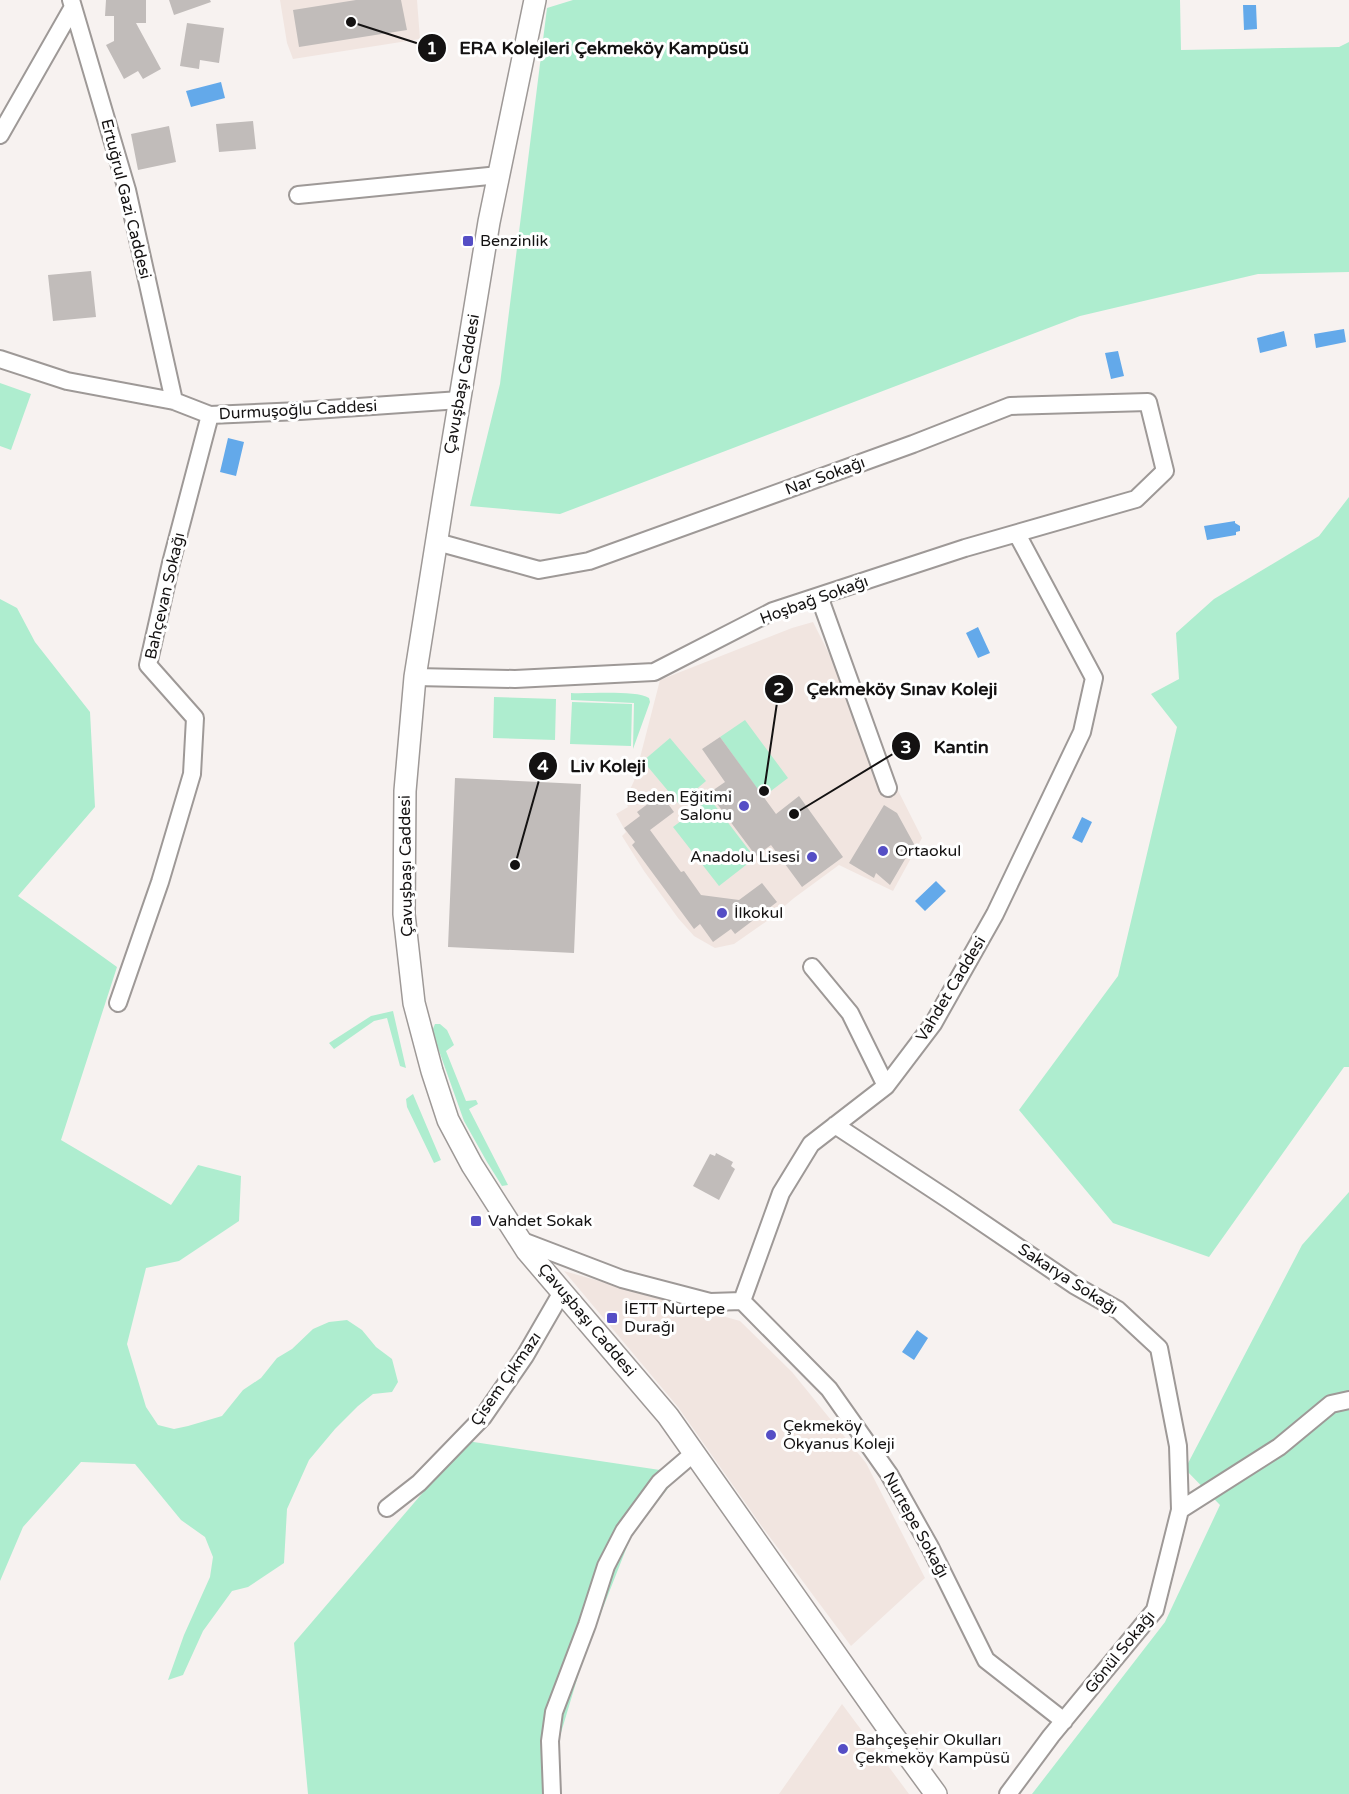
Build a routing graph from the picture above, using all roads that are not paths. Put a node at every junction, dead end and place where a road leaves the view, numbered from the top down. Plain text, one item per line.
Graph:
1 (535, 0) edge
2 (72, 4) edge
3 (0, 135) edge
4 (499, 175) junction
5 (298, 195) dead end
6 (0, 359) edge
7 (459, 400) junction
8 (174, 401) junction
9 (210, 415) junction
10 (1165, 471) joint
11 (1017, 534) junction
12 (437, 542) junction
13 (819, 596) junction
14 (416, 677) junction
15 (888, 788) dead end
16 (812, 967) dead end
17 (118, 1003) dead end
18 (886, 1086) junction
19 (835, 1125) junction
20 (520, 1240) junction
21 (562, 1292) junction
22 (742, 1300) junction
23 (1349, 1400) edge
24 (694, 1453) junction
25 (387, 1508) dead end
26 (1180, 1510) junction
27 (1064, 1720) junction
28 (552, 1794) edge
29 (936, 1794) edge
30 (1008, 1794) edge

1 - 4 main road, Çavuşbaşı Caddesi
2 - 3 street
2 - 8 street, Ertuğrul Gazi Caddesi
4 - 5 street
4 - 7 main road, Çavuşbaşı Caddesi
6 - 8 street, Durmuşoğlu Caddesi
7 - 9 street, Durmuşoğlu Caddesi
7 - 12 main road, Çavuşbaşı Caddesi
8 - 9 street, Durmuşoğlu Caddesi
9 - 17 street, Bahçevan Sokağı
10 - 11 street, Hoşbağ Sokağı
10 - 12 street, Nar Sokağı
11 - 13 street, Hoşbağ Sokağı
11 - 18 street, Vahdet Caddesi
12 - 14 main road, Çavuşbaşı Caddesi
13 - 14 street, Hoşbağ Sokağı
13 - 15 street
14 - 20 main road, Çavuşbaşı Caddesi
16 - 18 street
18 - 19 street, Vahdet Caddesi
19 - 22 street, Vahdet Caddesi
19 - 26 street, Sakarya Sokağı
20 - 21 main road, Çavuşbaşı Caddesi
20 - 22 street
21 - 24 main road, Çavuşbaşı Caddesi
21 - 25 street, Çisem Çıkmazı
22 - 27 street, Nurtepe Sokağı
23 - 26 street
24 - 28 street
24 - 29 main road, Çavuşbaşı Caddesi
26 - 27 street, Gönül Sokağı
27 - 30 street, Gönül Sokağı

